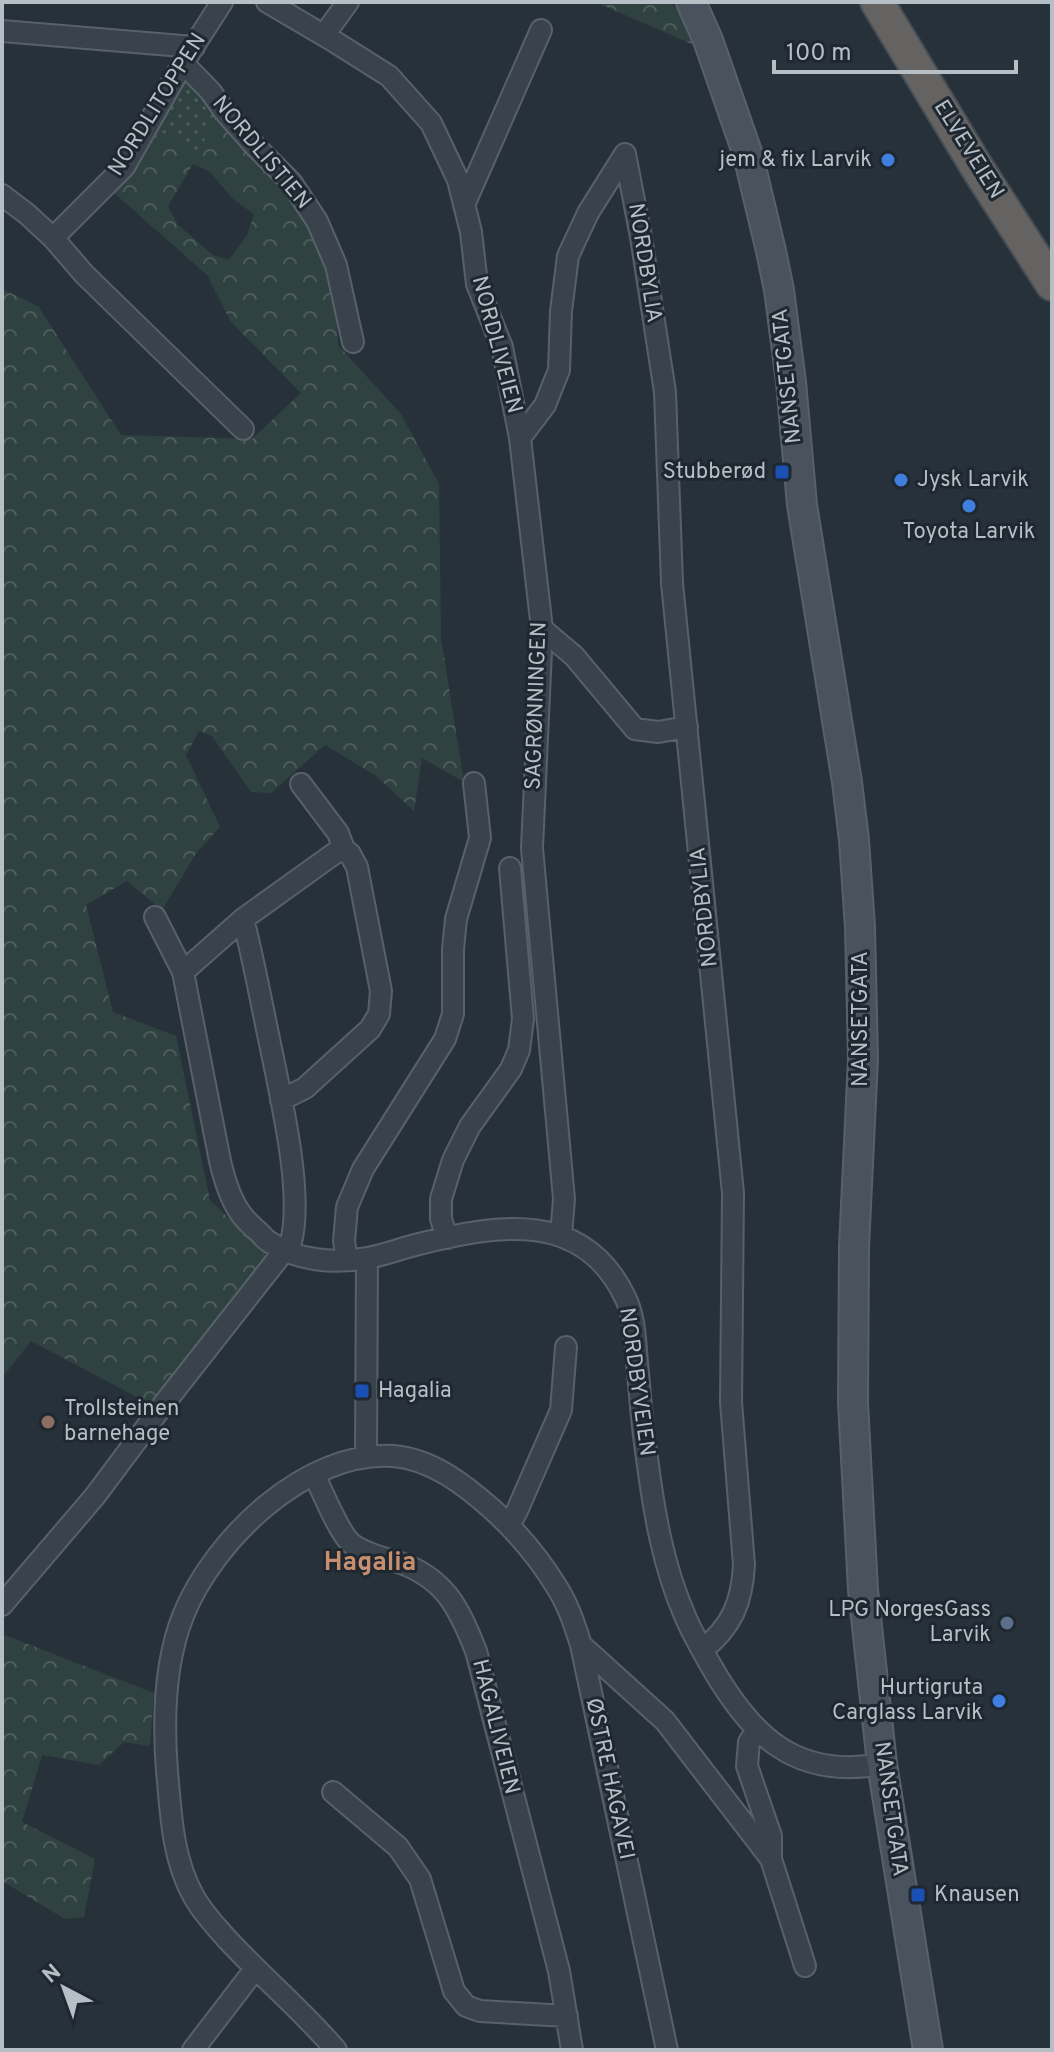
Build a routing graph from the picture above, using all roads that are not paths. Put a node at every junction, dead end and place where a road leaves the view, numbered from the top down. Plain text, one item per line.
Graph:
1 (222, 2) edge
2 (267, 2) edge
3 (348, 2) edge
4 (691, 2) edge
5 (877, 2) edge
6 (899, 2) edge
7 (541, 30) dead end
8 (2, 31) edge
9 (324, 35) junction
10 (188, 55) junction
11 (2, 195) edge
12 (464, 205) junction
13 (53, 238) junction
14 (1035, 256) junction
15 (1052, 284) edge
16 (353, 342) dead end
17 (243, 429) dead end
18 (520, 438) junction
19 (542, 629) junction
20 (687, 727) junction
21 (474, 783) dead end
22 (301, 784) dead end
23 (344, 849) junction
24 (510, 868) dead end
25 (155, 917) dead end
26 (243, 919) junction
27 (183, 972) junction
28 (281, 1100) junction
29 (561, 1236) junction
30 (447, 1238) junction
31 (284, 1250) junction
32 (357, 1259) junction
33 (566, 1347) dead end
34 (366, 1457) junction
35 (314, 1474) junction
36 (509, 1525) junction
37 (2, 1605) edge
38 (581, 1645) junction
39 (702, 1650) junction
40 (757, 1730) junction
41 (882, 1764) junction
42 (333, 1792) dead end
43 (771, 1859) junction
44 (805, 1966) dead end
45 (255, 1969) junction
46 (567, 2016) junction
47 (193, 2050) edge
48 (336, 2050) edge
49 (572, 2050) edge
50 (667, 2050) edge
51 (928, 2050) edge

1 - 10 street, NORDLITOPPEN
2 - 9 street, NORDLIVEIEN
3 - 9 street
4 - 41 main road, NANSETGATA
5 - 14 highway, ELVEVEIEN
6 - 14 highway, ELVEVEIEN
7 - 12 street
8 - 10 street
9 - 12 street, NORDLIVEIEN
10 - 13 street, NORDLITOPPEN
10 - 16 street, NORDLISTIEN
11 - 13 street
12 - 18 street, NORDLIVEIEN
13 - 17 street
14 - 15 highway, ELVEVEIEN
18 - 19 street, SAGRØNNINGEN
18 - 20 street, NORDBYLIA
19 - 20 street
19 - 29 street, SAGRØNNINGEN
20 - 39 street, NORDBYLIA
21 - 32 street
22 - 23 street
23 - 26 street
23 - 28 street
24 - 30 street
25 - 27 street, NORDBYVEIEN
26 - 27 street
26 - 28 street
27 - 31 street, NORDBYVEIEN
28 - 31 street
29 - 30 street, NORDBYVEIEN
29 - 39 street, NORDBYVEIEN
30 - 32 street, NORDBYVEIEN
31 - 32 street, NORDBYVEIEN
31 - 37 street
32 - 34 street
33 - 36 street
34 - 35 street, ØSTRE HAGAVEI
34 - 36 street, ØSTRE HAGAVEI
35 - 45 street, ØSTRE HAGAVEI
35 - 46 street, HAGALIVEIEN
36 - 38 street, ØSTRE HAGAVEI
38 - 43 street
38 - 50 street, ØSTRE HAGAVEI
39 - 40 street, NORDBYVEIEN
40 - 41 street, NORDBYVEIEN
40 - 43 street
41 - 51 main road, NANSETGATA
42 - 46 street
43 - 44 street
45 - 47 street
45 - 48 street, ØSTRE HAGAVEI
46 - 49 street, HAGALIVEIEN

